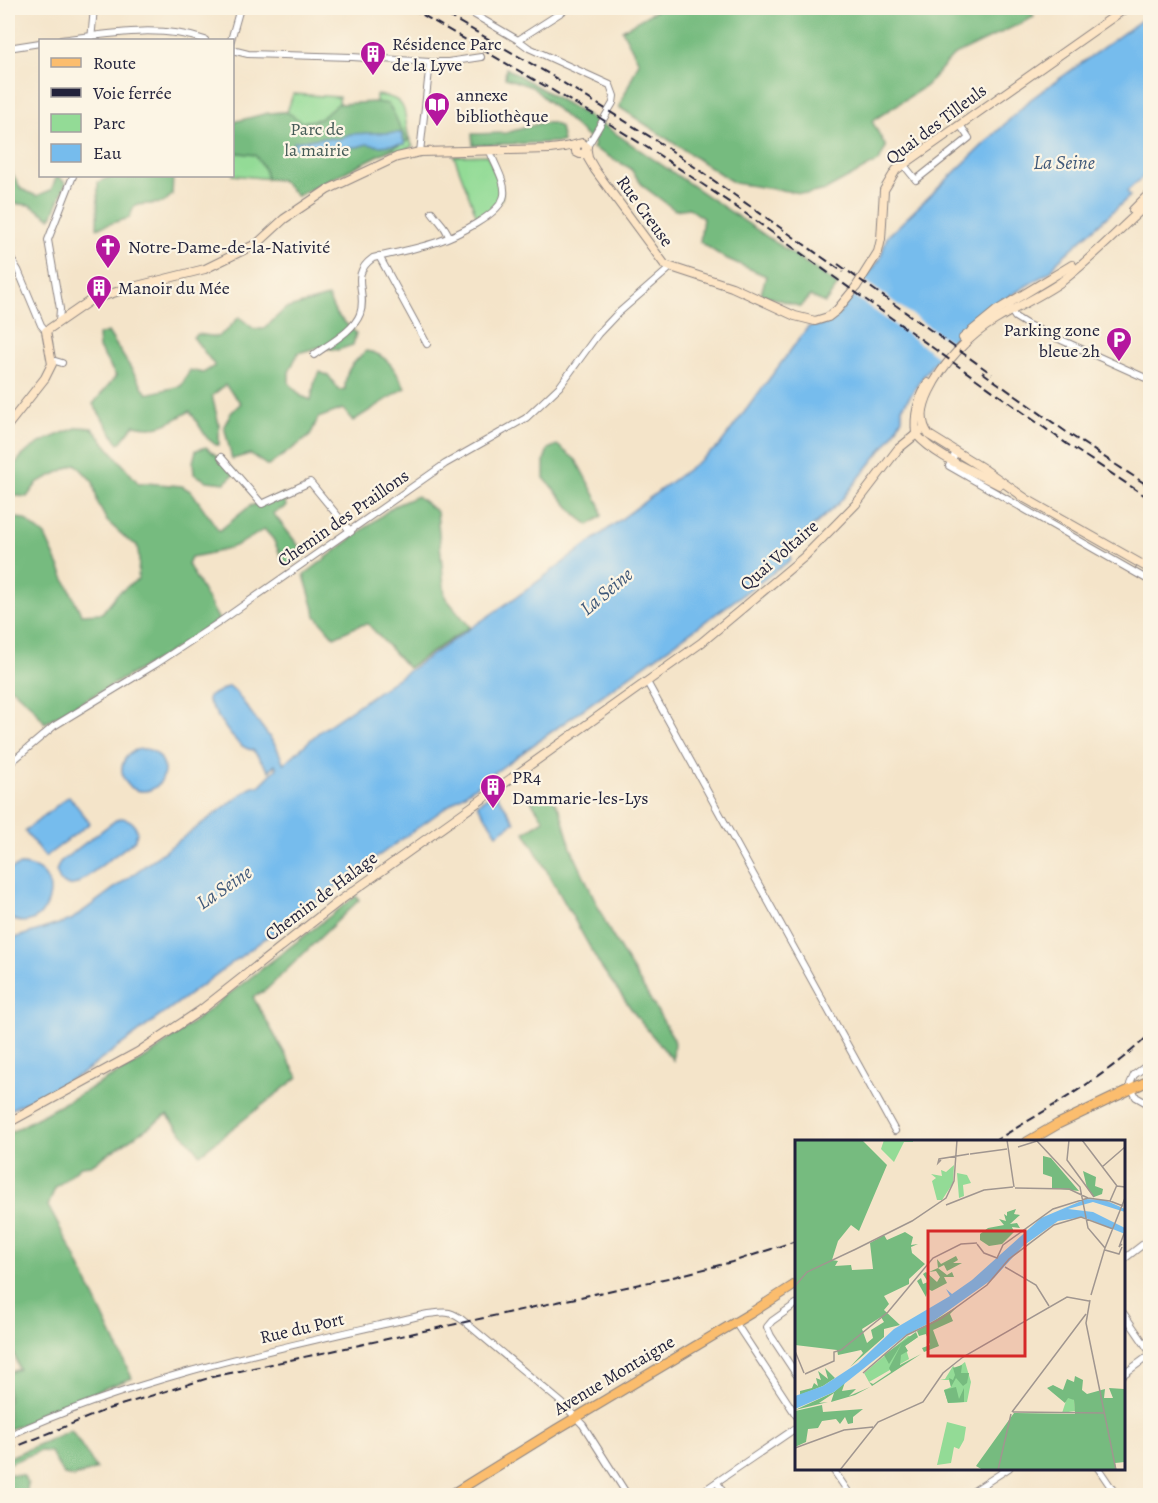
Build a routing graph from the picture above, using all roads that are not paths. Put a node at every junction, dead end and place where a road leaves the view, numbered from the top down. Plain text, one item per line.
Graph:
1 (94, 8) edge
2 (240, 8) edge
3 (463, 8) edge
4 (568, 8) edge
5 (1126, 8) edge
6 (91, 38) edge
7 (76, 39) edge
8 (201, 39) edge
9 (231, 39) edge
10 (518, 40) junction
11 (39, 43) edge
12 (8, 48) edge
13 (234, 50) edge
14 (481, 57) dead end
15 (430, 62) junction
16 (960, 125) junction
17 (582, 148) junction
18 (490, 151) junction
19 (420, 152) junction
20 (903, 164) junction
21 (73, 177) edge
22 (1150, 193) edge
23 (1150, 202) edge
24 (432, 212) dead end
25 (449, 236) junction
26 (8, 254) edge
27 (380, 256) junction
28 (670, 268) junction
29 (1009, 307) junction
30 (59, 322) junction
31 (46, 331) junction
32 (427, 344) dead end
33 (314, 355) dead end
34 (52, 360) junction
35 (62, 363) dead end
36 (1150, 380) edge
37 (8, 425) edge
38 (924, 428) junction
39 (915, 434) junction
40 (221, 456) dead end
41 (954, 456) junction
42 (1044, 515) junction
43 (351, 532) junction
44 (1150, 569) edge
45 (1150, 581) edge
46 (647, 682) junction
47 (8, 765) edge
48 (1150, 1063) edge
49 (1150, 1080) edge
50 (1132, 1090) junction
51 (1150, 1105) edge
52 (8, 1123) edge
53 (896, 1131) dead end
54 (1030, 1140) edge
55 (1150, 1239) edge
56 (1125, 1258) edge
57 (795, 1285) edge
58 (795, 1305) edge
59 (1125, 1316) edge
60 (735, 1322) junction
61 (1150, 1354) edge
62 (795, 1372) edge
63 (1125, 1373) edge
64 (795, 1413) edge
65 (576, 1418) junction
66 (795, 1429) edge
67 (8, 1436) edge
68 (833, 1470) edge
69 (1006, 1470) edge
70 (1099, 1470) edge
71 (717, 1482) junction
72 (449, 1496) edge
73 (628, 1496) edge
74 (696, 1496) edge
75 (725, 1496) edge
76 (851, 1496) edge
77 (966, 1496) edge
78 (1117, 1496) edge

1 - 6 street
2 - 9 street
3 - 10 street
4 - 10 street
5 - 16 street, Quai des Tilleuls
6 - 7 street
6 - 8 street
10 - 17 street
11 - 12 street
13 - 15 street
14 - 15 street
15 - 19 street
16 - 20 street, Quai des Tilleuls
16 - 20 street
17 - 18 street
17 - 28 street, Rue Creuse
18 - 19 street
18 - 25 street
19 - 30 street
20 - 28 street, Quai des Tilleuls
21 - 30 street
22 - 29 street
23 - 29 street
24 - 25 street
25 - 27 street
26 - 31 street
27 - 32 street
27 - 33 street
28 - 43 street, Chemin des Praillons
29 - 36 street
29 - 38 street
29 - 39 street
30 - 31 street
31 - 34 street
34 - 35 street
34 - 37 street
38 - 39 street, Quai Voltaire
38 - 41 street
39 - 41 street
39 - 46 street, Quai Voltaire
40 - 43 street
41 - 42 street
41 - 42 street
42 - 44 street
42 - 45 street
43 - 47 street, Chemin des Praillons
46 - 52 street, Chemin de Halage
46 - 53 street
48 - 50 street
49 - 50 main road
50 - 51 street
50 - 54 main road
55 - 56 street
57 - 60 main road, Avenue Montaigne
58 - 62 street
59 - 61 street
60 - 64 street
60 - 65 main road, Avenue Montaigne
61 - 63 street
65 - 67 street, Rue du Port
65 - 72 main road, Avenue Montaigne
65 - 73 street
66 - 71 street
68 - 76 street
69 - 77 street
70 - 78 street
71 - 74 street
71 - 75 street

